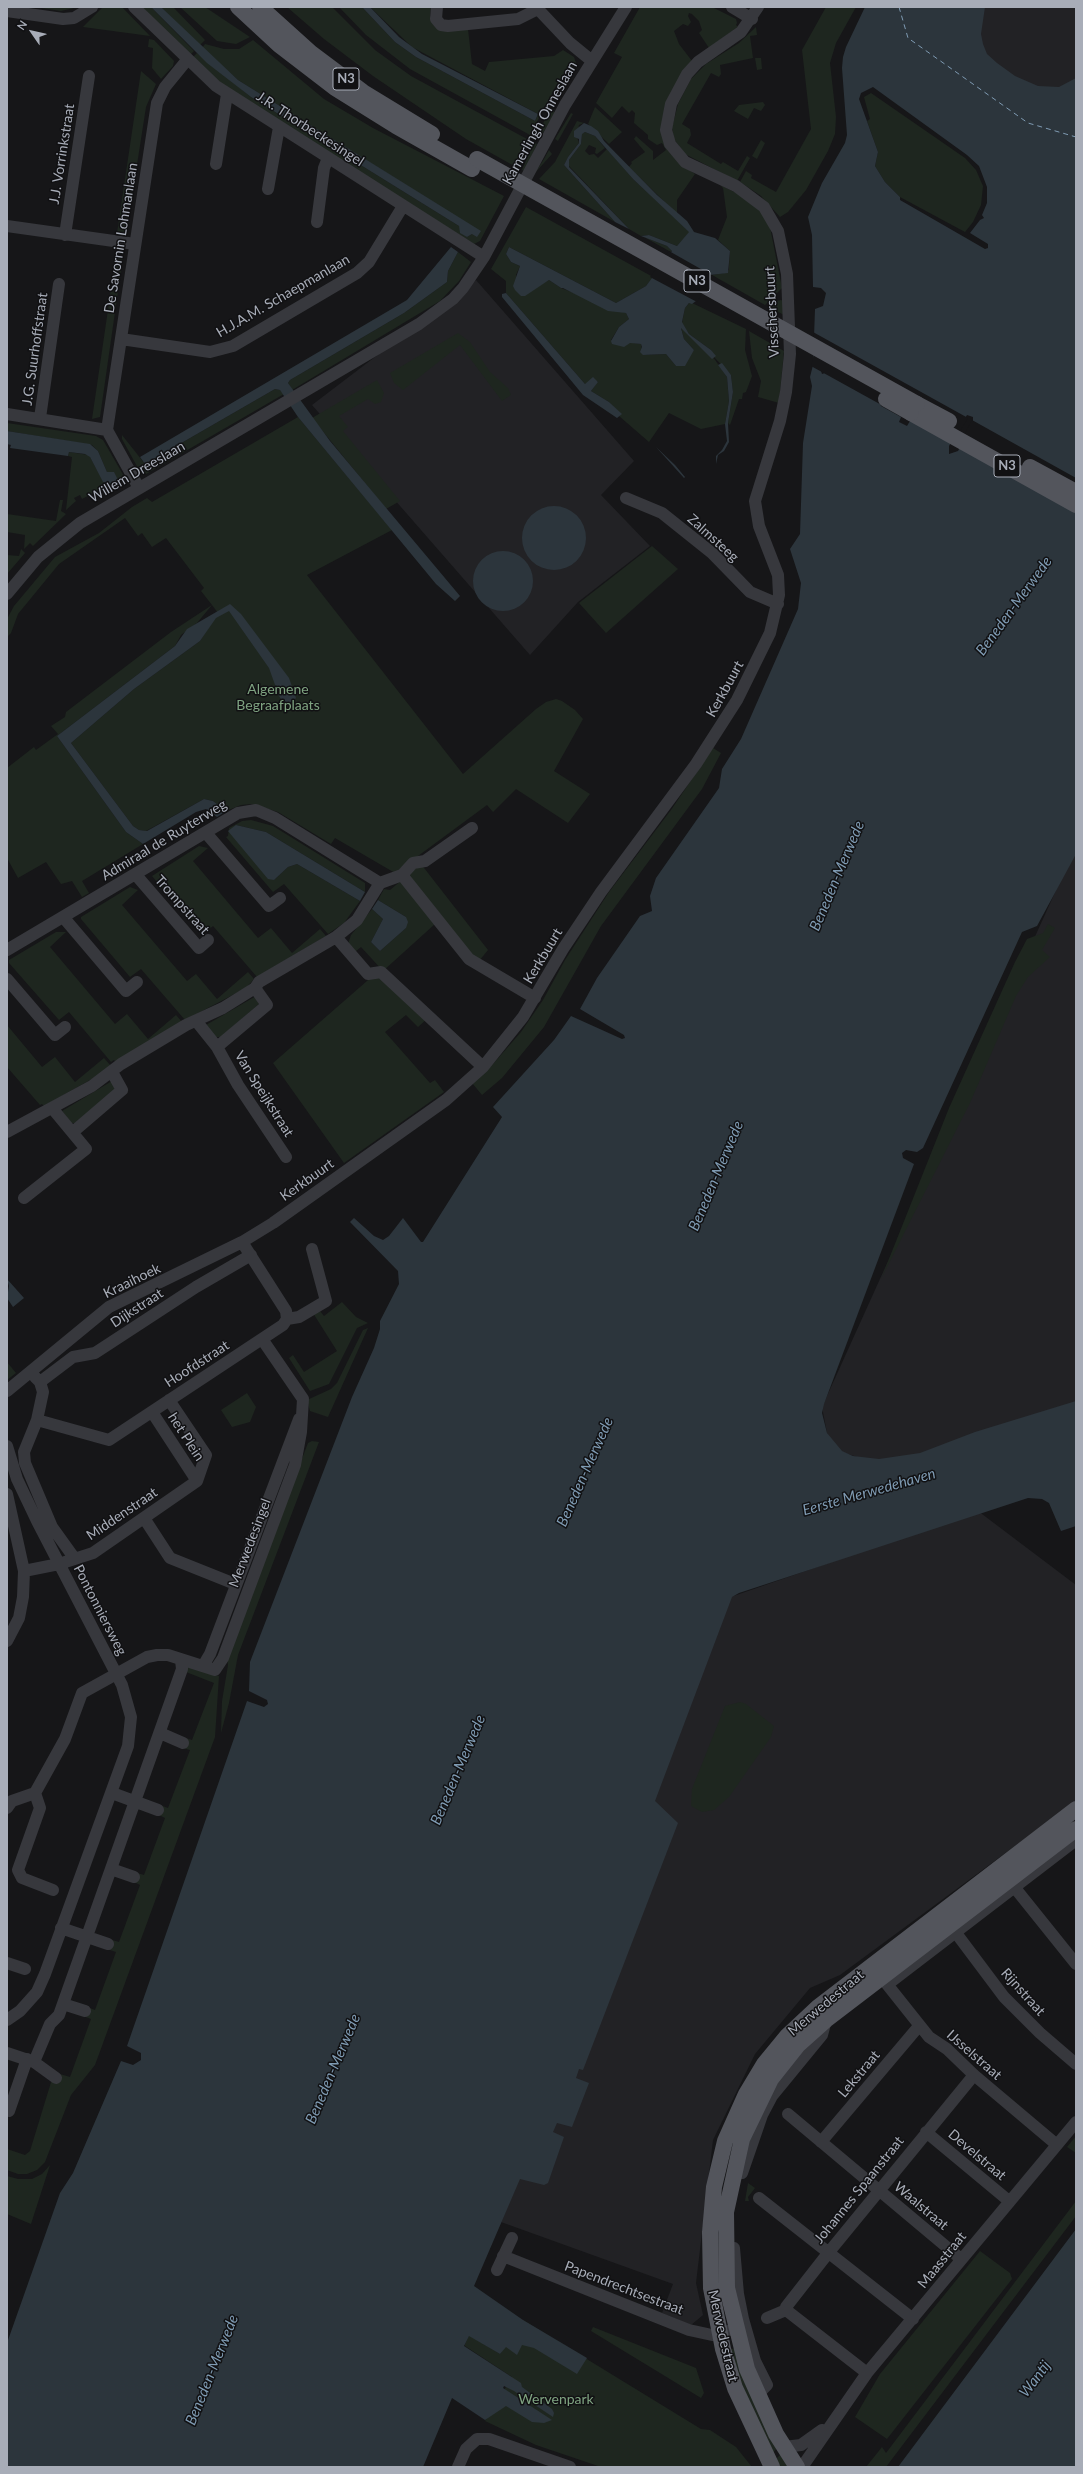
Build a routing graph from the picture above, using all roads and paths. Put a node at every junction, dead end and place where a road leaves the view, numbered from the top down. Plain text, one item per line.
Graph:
1 (92, 7) edge
2 (134, 7) edge
3 (232, 7) edge
4 (238, 7) edge
5 (437, 7) edge
6 (626, 7) edge
7 (732, 7) edge
8 (758, 7) edge
9 (537, 8) edge
10 (7, 11) edge
11 (255, 13) edge
12 (752, 19) junction
13 (187, 60) junction
14 (592, 61) junction
15 (89, 76) dead end
16 (227, 94) junction
17 (279, 127) junction
18 (328, 158) junction
19 (216, 164) dead end
20 (268, 189) dead end
21 (403, 206) junction
22 (317, 222) dead end
23 (7, 226) edge
24 (65, 235) junction
25 (135, 244) junction
26 (484, 256) junction
27 (60, 284) dead end
28 (121, 339) junction
29 (298, 396) joint
30 (7, 414) edge
31 (40, 418) junction
32 (107, 430) junction
33 (139, 488) junction
34 (1066, 491) edge
35 (626, 498) dead end
36 (1076, 505) edge
37 (7, 594) edge
38 (778, 604) junction
39 (472, 828) dead end
40 (206, 833) junction
41 (136, 875) junction
42 (402, 875) junction
43 (380, 883) junction
44 (280, 898) dead end
45 (64, 918) junction
46 (336, 937) junction
47 (208, 940) dead end
48 (7, 950) edge
49 (7, 979) edge
50 (137, 982) dead end
51 (255, 988) junction
52 (535, 998) junction
53 (197, 1022) junction
54 (65, 1027) dead end
55 (217, 1047) junction
56 (483, 1067) junction
57 (112, 1072) junction
58 (52, 1108) junction
59 (7, 1132) edge
60 (73, 1132) junction
61 (286, 1157) dead end
62 (24, 1198) dead end
63 (242, 1242) junction
64 (312, 1249) dead end
65 (251, 1255) junction
66 (287, 1319) junction
67 (262, 1339) junction
68 (29, 1372) junction
69 (40, 1382) junction
70 (7, 1391) edge
71 (169, 1400) junction
72 (304, 1411) junction
73 (152, 1412) junction
74 (37, 1420) junction
75 (7, 1446) edge
76 (197, 1481) junction
77 (7, 1494) edge
78 (144, 1518) junction
79 (75, 1559) junction
80 (60, 1564) junction
81 (24, 1570) junction
82 (235, 1584) junction
83 (7, 1641) edge
84 (181, 1660) junction
85 (203, 1666) junction
86 (117, 1674) junction
87 (160, 1734) junction
88 (183, 1742) dead end
89 (35, 1793) junction
90 (112, 1793) junction
91 (136, 1801) junction
92 (7, 1808) edge
93 (1076, 1809) edge
94 (158, 1810) dead end
95 (1075, 1839) edge
96 (13, 1869) edge
97 (111, 1870) junction
98 (134, 1877) dead end
99 (1015, 1888) junction
100 (53, 1890) dead end
101 (958, 1911) junction
102 (61, 1928) junction
103 (956, 1933) junction
104 (87, 1937) junction
105 (108, 1944) dead end
106 (7, 1963) edge
107 (1076, 1964) edge
108 (25, 1969) dead end
109 (885, 1981) junction
110 (63, 2004) junction
111 (85, 2011) dead end
112 (7, 2020) edge
113 (826, 2020) junction
114 (919, 2026) junction
115 (7, 2053) edge
116 (30, 2061) junction
117 (1076, 2064) edge
118 (761, 2072) junction
119 (974, 2075) junction
120 (56, 2078) dead end
121 (7, 2110) edge
122 (788, 2114) dead end
123 (1076, 2122) edge
124 (926, 2132) junction
125 (821, 2142) junction
126 (1057, 2145) junction
127 (879, 2190) junction
128 (759, 2198) dead end
129 (1009, 2201) junction
130 (512, 2238) dead end
131 (829, 2252) junction
132 (503, 2256) junction
133 (961, 2260) junction
134 (497, 2270) dead end
135 (786, 2310) junction
136 (767, 2318) dead end
137 (913, 2319) junction
138 (736, 2329) junction
139 (720, 2333) junction
140 (867, 2373) junction
141 (758, 2394) junction
142 (835, 2419) junction
143 (784, 2447) junction
144 (772, 2466) edge
145 (458, 2467) edge
146 (570, 2467) edge
147 (798, 2467) edge
148 (802, 2467) edge

1 - 10 street
2 - 13 street, J.R. Thorbeckesingel
3 - 11 main road, N3
4 - 11 main road, N3
5 - 9 street
6 - 14 street, Kamerlingh Onneslaan
7 - 12 street
8 - 12 street, Visschersbuurt
9 - 14 street
11 - 34 main road, N3, bridge
12 - 38 street, Visschersbuurt
13 - 16 street, J.R. Thorbeckesingel
13 - 25 street, De Savornin Lohmanlaan
14 - 26 street, Kamerlingh Onneslaan
15 - 24 street, J.J. Vorrinkstraat
16 - 17 street, J.R. Thorbeckesingel
16 - 19 street
17 - 18 street, J.R. Thorbeckesingel
17 - 20 street
18 - 21 street, J.R. Thorbeckesingel
18 - 22 street
21 - 26 street, J.R. Thorbeckesingel
21 - 28 street, H.J.A.M. Schaepmanlaan
23 - 24 street
24 - 25 street
25 - 28 street, De Savornin Lohmanlaan
26 - 29 street, Kamerlingh Onneslaan
27 - 31 street, J.G. Suurhoffstraat
28 - 32 street, De Savornin Lohmanlaan
29 - 33 street, Willem Dreeslaan
30 - 31 street
31 - 32 street
32 - 33 street
33 - 37 street, Willem Dreeslaan
34 - 36 main road, N3
35 - 38 street, Zalmsteeg
38 - 52 street, Kerkbuurt
39 - 42 street
40 - 41 street, Admiraal de Ruyterweg
40 - 43 street, Admiraal de Ruyterweg
40 - 44 street
41 - 45 street, Admiraal de Ruyterweg
41 - 47 street, Trompstraat
42 - 43 street
42 - 52 street
43 - 46 street
45 - 48 street, Admiraal de Ruyterweg
45 - 50 street
46 - 51 street
46 - 56 street
49 - 54 street
51 - 53 street
51 - 55 street
52 - 56 street, Kerkbuurt
53 - 55 street, Van Speijkstraat
53 - 57 street
55 - 61 street, Van Speijkstraat
56 - 63 street, Kerkbuurt
57 - 58 street
57 - 60 street
58 - 59 street
58 - 60 street
60 - 62 street
63 - 65 street
63 - 68 street, Kraaihoek
64 - 66 street
65 - 66 street
65 - 69 street, Dijkstraat
66 - 67 street, Hoofdstraat
67 - 71 street, Hoofdstraat
67 - 72 street, Merwedesingel
68 - 69 street
68 - 70 street, Kraaihoek
69 - 74 street
71 - 73 street, Hoofdstraat
71 - 76 street, het Plein
72 - 82 street, Merwedesingel
72 - 85 street, Merwedesingel
73 - 74 street, Hoofdstraat
73 - 76 street, het Plein
74 - 79 street
75 - 80 street, Pontonniersweg
76 - 78 street, Middenstraat
77 - 81 street
78 - 79 street, Middenstraat
78 - 82 street
79 - 80 street, Middenstraat
80 - 81 street, Middenstraat
80 - 86 street, Pontonniersweg
81 - 83 street
82 - 85 street, Merwedesingel
84 - 85 street, Merwedesingel
84 - 86 street, Merwedesingel
84 - 87 street
86 - 89 street, Merwedesingel
86 - 90 street, Pontonniersweg
87 - 88 street
87 - 91 street
89 - 92 street
89 - 96 street
90 - 91 street
90 - 102 street, Pontonniersweg
91 - 94 street
91 - 97 street
93 - 101 main road, Merwedestraat
95 - 99 street, Merwedestraat
95 - 101 main road, Merwedestraat
96 - 100 street
97 - 98 street
97 - 104 street
99 - 103 street, Merwedestraat
99 - 107 street
101 - 109 main road, Merwedestraat
101 - 118 main road, Merwedestraat
102 - 104 street
102 - 112 street, Pontonniersweg
103 - 109 street, Merwedestraat
103 - 117 street, Rijnstraat
104 - 105 street
104 - 110 street
106 - 108 street
109 - 113 main road, Merwedestraat
109 - 114 street, IJsselstraat
110 - 111 street
110 - 116 street
113 - 118 main road, Merwedestraat
113 - 141 street, Merwedestraat
114 - 119 street, IJsselstraat
114 - 125 street, Lekstraat
115 - 116 street
116 - 120 street
116 - 121 street
118 - 138 main road, Merwedestraat
118 - 139 main road, Merwedestraat
119 - 124 street, Johannes Spaanstraat
119 - 126 street, IJsselstraat
122 - 125 street, Waalstraat
123 - 126 street, Maasstraat
124 - 127 street, Johannes Spaanstraat
124 - 129 street, Develstraat
125 - 127 street, Waalstraat
126 - 129 street, Maasstraat
127 - 131 street, Johannes Spaanstraat
127 - 133 street, Waalstraat
128 - 131 street
129 - 133 street, Maasstraat
130 - 132 street
131 - 135 street, Johannes Spaanstraat
131 - 137 street
132 - 134 street
132 - 139 street, Papendrechtsestraat
133 - 137 street, Maasstraat
135 - 136 street
135 - 140 street
137 - 140 street, Maasstraat
138 - 139 street, Papendrechtsestraat
138 - 141 main road, Merwedestraat
139 - 144 main road, Merwedestraat
140 - 142 street, Maasstraat
141 - 143 main road, Merwedestraat
142 - 143 street, Maasstraat
142 - 148 street, Maasstraat
143 - 147 main road, Merwedestraat
145 - 146 street

